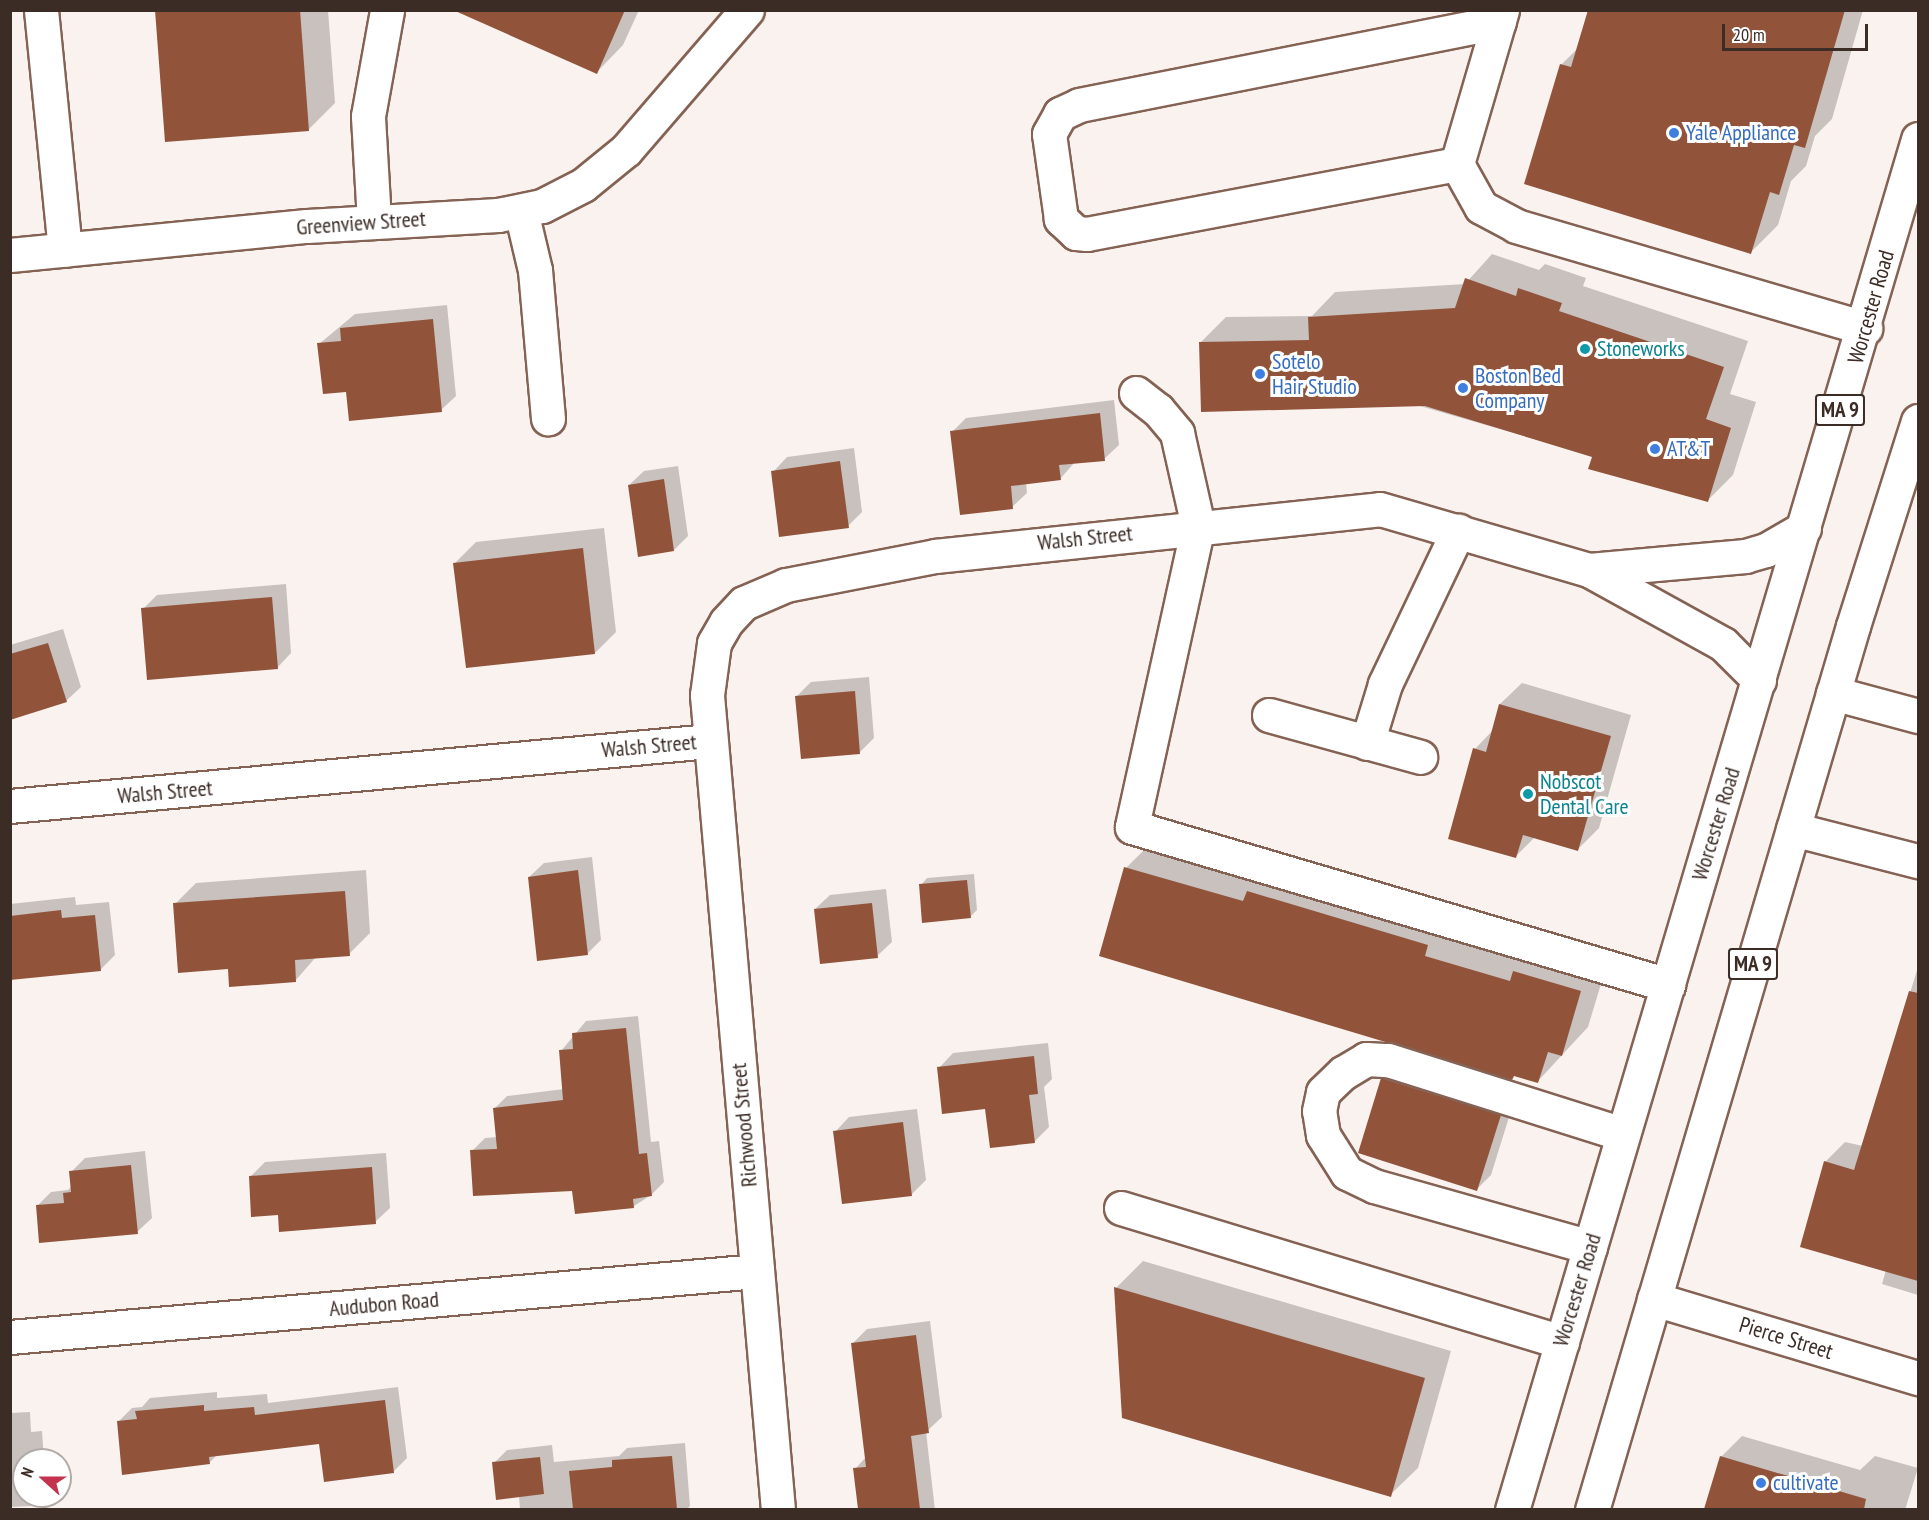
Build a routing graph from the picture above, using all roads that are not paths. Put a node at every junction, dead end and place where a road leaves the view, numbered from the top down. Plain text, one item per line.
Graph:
1 (41, 10) edge
2 (387, 10) edge
3 (747, 10) edge
4 (1501, 16) edge
5 (1918, 139) edge
6 (1457, 164) junction
7 (521, 211) junction
8 (374, 221) junction
9 (65, 250) junction
10 (10, 255) edge
11 (1865, 328) junction
12 (1136, 393) dead end
13 (548, 418) dead end
14 (1918, 421) edge
15 (1183, 527) junction
16 (1804, 528) junction
17 (1458, 531) junction
18 (1589, 570) junction
19 (1759, 680) junction
20 (1833, 693) junction
21 (1269, 716) dead end
22 (1918, 716) edge
23 (710, 741) junction
24 (1367, 743) junction
25 (1420, 757) dead end
26 (10, 806) edge
27 (1793, 829) junction
28 (1918, 861) edge
29 (1668, 985) junction
30 (1623, 1134) junction
31 (1121, 1208) dead end
32 (1590, 1247) junction
33 (757, 1271) junction
34 (1654, 1299) junction
35 (10, 1337) edge
36 (1562, 1342) junction
37 (1918, 1378) edge
38 (778, 1509) edge
39 (1512, 1509) edge
40 (1592, 1509) edge

1 - 9 main road
2 - 8 main road
3 - 7 main road, Greenview Street
4 - 6 main road
4 - 6 main road
5 - 11 main road, Worcester Road / MA 9
6 - 11 main road
7 - 8 main road, Greenview Street
7 - 13 main road
8 - 9 main road, Greenview Street
9 - 10 main road, Greenview Street
11 - 16 main road, Worcester Road / MA 9
12 - 15 main road
14 - 20 main road, MA 9
15 - 17 main road, Walsh Street
15 - 23 main road, Walsh Street
15 - 29 main road
16 - 18 main road
16 - 19 main road, Worcester Road / MA 9
17 - 18 main road, Walsh Street
17 - 24 main road
18 - 19 main road
19 - 29 main road, Worcester Road / MA 9
20 - 22 main road
20 - 27 main road, MA 9
21 - 24 main road
23 - 26 main road, Walsh Street
23 - 33 main road, Richwood Street
24 - 25 main road
27 - 28 main road
27 - 34 main road, MA 9
29 - 30 main road, Worcester Road / MA 9
30 - 32 main road, Worcester Road / MA 9
30 - 32 main road
31 - 36 main road
32 - 36 main road, Worcester Road / MA 9
33 - 35 main road, Audubon Road
33 - 38 main road, Richwood Street
34 - 37 main road, Pierce Street
34 - 40 main road, MA 9
36 - 39 main road, Worcester Road / MA 9

